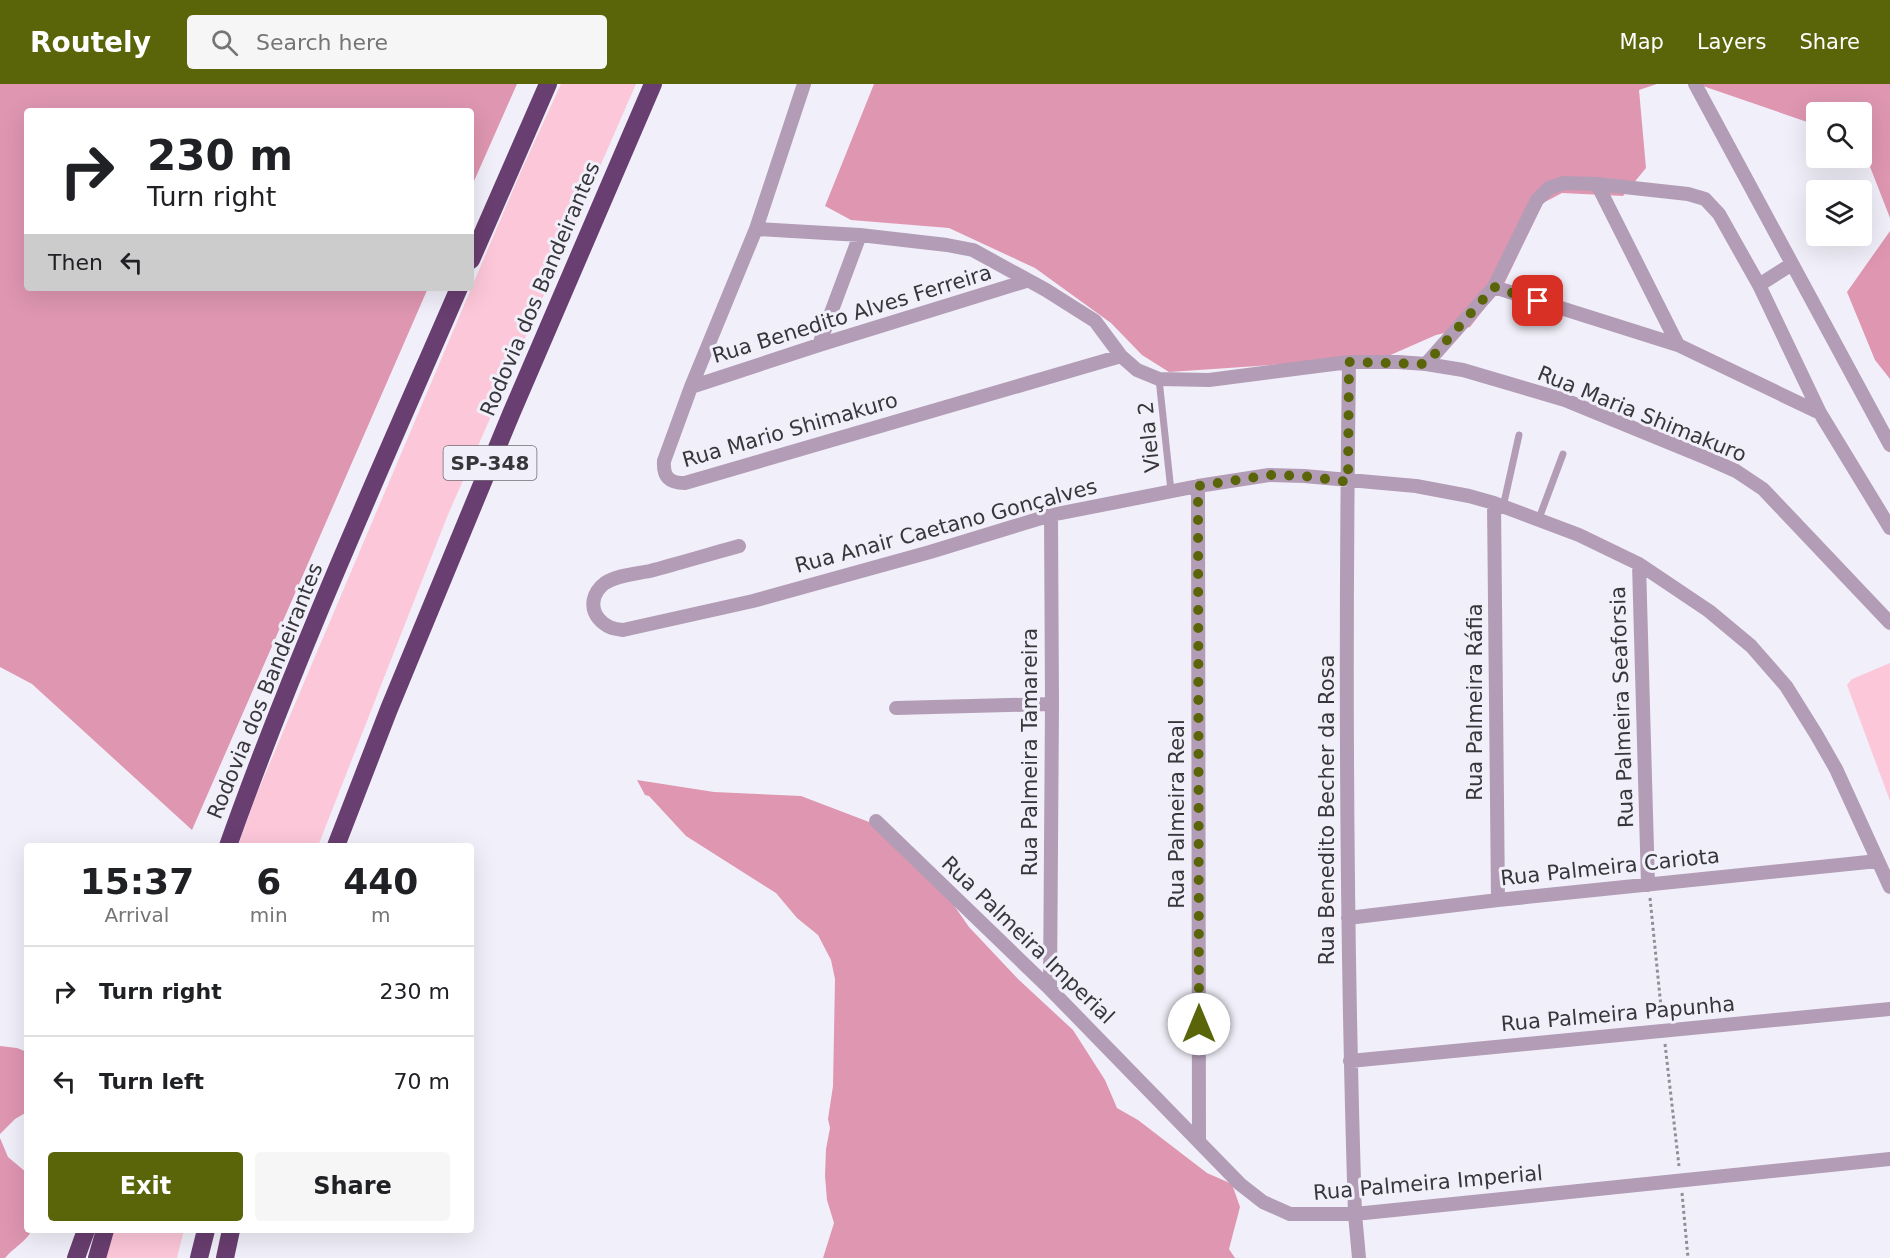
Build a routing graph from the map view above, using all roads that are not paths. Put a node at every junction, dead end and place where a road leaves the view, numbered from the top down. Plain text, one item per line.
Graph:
1 (548, 84) edge
2 (653, 84) edge
3 (804, 84) edge
4 (1695, 84) edge
5 (1597, 184) junction
6 (756, 229) junction
7 (860, 235) junction
8 (474, 253) edge
9 (1792, 264) junction
10 (1026, 281) junction
11 (1759, 285) junction
12 (1494, 287) junction
13 (458, 291) edge
14 (819, 345) junction
15 (1678, 345) junction
16 (1121, 356) junction
17 (1349, 362) junction
18 (1426, 364) junction
19 (1159, 379) junction
20 (691, 387) junction
21 (1820, 413) junction
22 (1519, 435) dead end
23 (1890, 445) edge
24 (1563, 454) dead end
25 (1348, 482) junction
26 (1198, 486) junction
27 (1171, 491) junction
28 (1499, 505) junction
29 (1051, 515) junction
30 (1538, 521) junction
31 (1890, 528) edge
32 (740, 546) dead end
33 (1639, 564) junction
34 (1890, 623) edge
35 (1052, 704) junction
36 (896, 708) dead end
37 (876, 821) dead end
38 (229, 843) edge
39 (337, 843) edge
40 (1878, 861) junction
41 (1648, 885) junction
42 (1890, 888) edge
43 (1498, 900) junction
44 (1348, 918) junction
45 (1050, 989) junction
46 (1890, 1009) edge
47 (1350, 1061) junction
48 (1199, 1142) junction
49 (1890, 1159) edge
50 (1355, 1214) junction
51 (85, 1233) edge
52 (104, 1233) edge
53 (205, 1233) edge
54 (230, 1233) edge
55 (76, 1258) edge
56 (97, 1258) edge
57 (199, 1258) edge
58 (225, 1258) edge
59 (1359, 1258) edge

1 - 8 highway
2 - 39 highway, Rodovia dos Bandeirantes / SP-348
3 - 6 street, Rua Mario Shimakuro
4 - 9 street
5 - 11 street
5 - 12 street
5 - 15 street
6 - 7 street, Rua Maria Shimakuro
6 - 20 street, Rua Mario Shimakuro
7 - 10 street, Rua Maria Shimakuro
7 - 14 street
9 - 11 street
9 - 23 street
10 - 14 street, Rua Benedito Alves Ferreira
10 - 16 street, Rua Maria Shimakuro
11 - 21 street
12 - 15 street
12 - 18 street
13 - 38 highway, Rodovia dos Bandeirantes
14 - 20 street, Rua Benedito Alves Ferreira
15 - 21 street
16 - 19 street, Rua Maria Shimakuro
16 - 20 street, Rua Mario Shimakuro
17 - 18 street, Rua Maria Shimakuro
17 - 19 street, Rua Maria Shimakuro
17 - 25 street, Rua Benedito Becher da Rosa
18 - 34 street, Rua Maria Shimakuro
19 - 27 lane, Viela 2
21 - 31 street
22 - 28 lane
24 - 30 lane
25 - 26 street, Rua Anair Caetano Gonçalves
25 - 28 street, Rua Anair Caetano Gonçalves
25 - 44 street, Rua Benedito Becher da Rosa
26 - 27 street, Rua Anair Caetano Gonçalves
26 - 48 street, Rua Palmeira Real
27 - 29 street, Rua Anair Caetano Gonçalves
28 - 30 street, Rua Anair Caetano Gonçalves
28 - 43 street, Rua Palmeira Ráfia
29 - 32 street, Rua Anair Caetano Gonçalves
29 - 35 street, Rua Palmeira Tamareira
30 - 33 street, Rua Anair Caetano Gonçalves
33 - 40 street, Rua Anair Caetano Gonçalves
33 - 41 street, Rua Palmeira Seaforsia
35 - 36 street
35 - 45 street, Rua Palmeira Tamareira
37 - 45 street, Rua Palmeira Imperial
40 - 41 street, Rua Palmeira Cariota
40 - 42 street, Rua Anair Caetano Gonçalves
41 - 43 street, Rua Palmeira Cariota
43 - 44 street, Rua Palmeira Cariota
44 - 47 street, Rua Benedito Becher da Rosa
45 - 48 street, Rua Palmeira Imperial
46 - 47 street, Rua Palmeira Papunha
47 - 50 street, Rua Benedito Becher da Rosa
48 - 50 street, Rua Palmeira Imperial
49 - 50 street, Rua Palmeira Imperial
50 - 59 street, Rua Benedito Becher da Rosa
51 - 55 highway
52 - 56 highway
53 - 57 highway
54 - 58 highway

